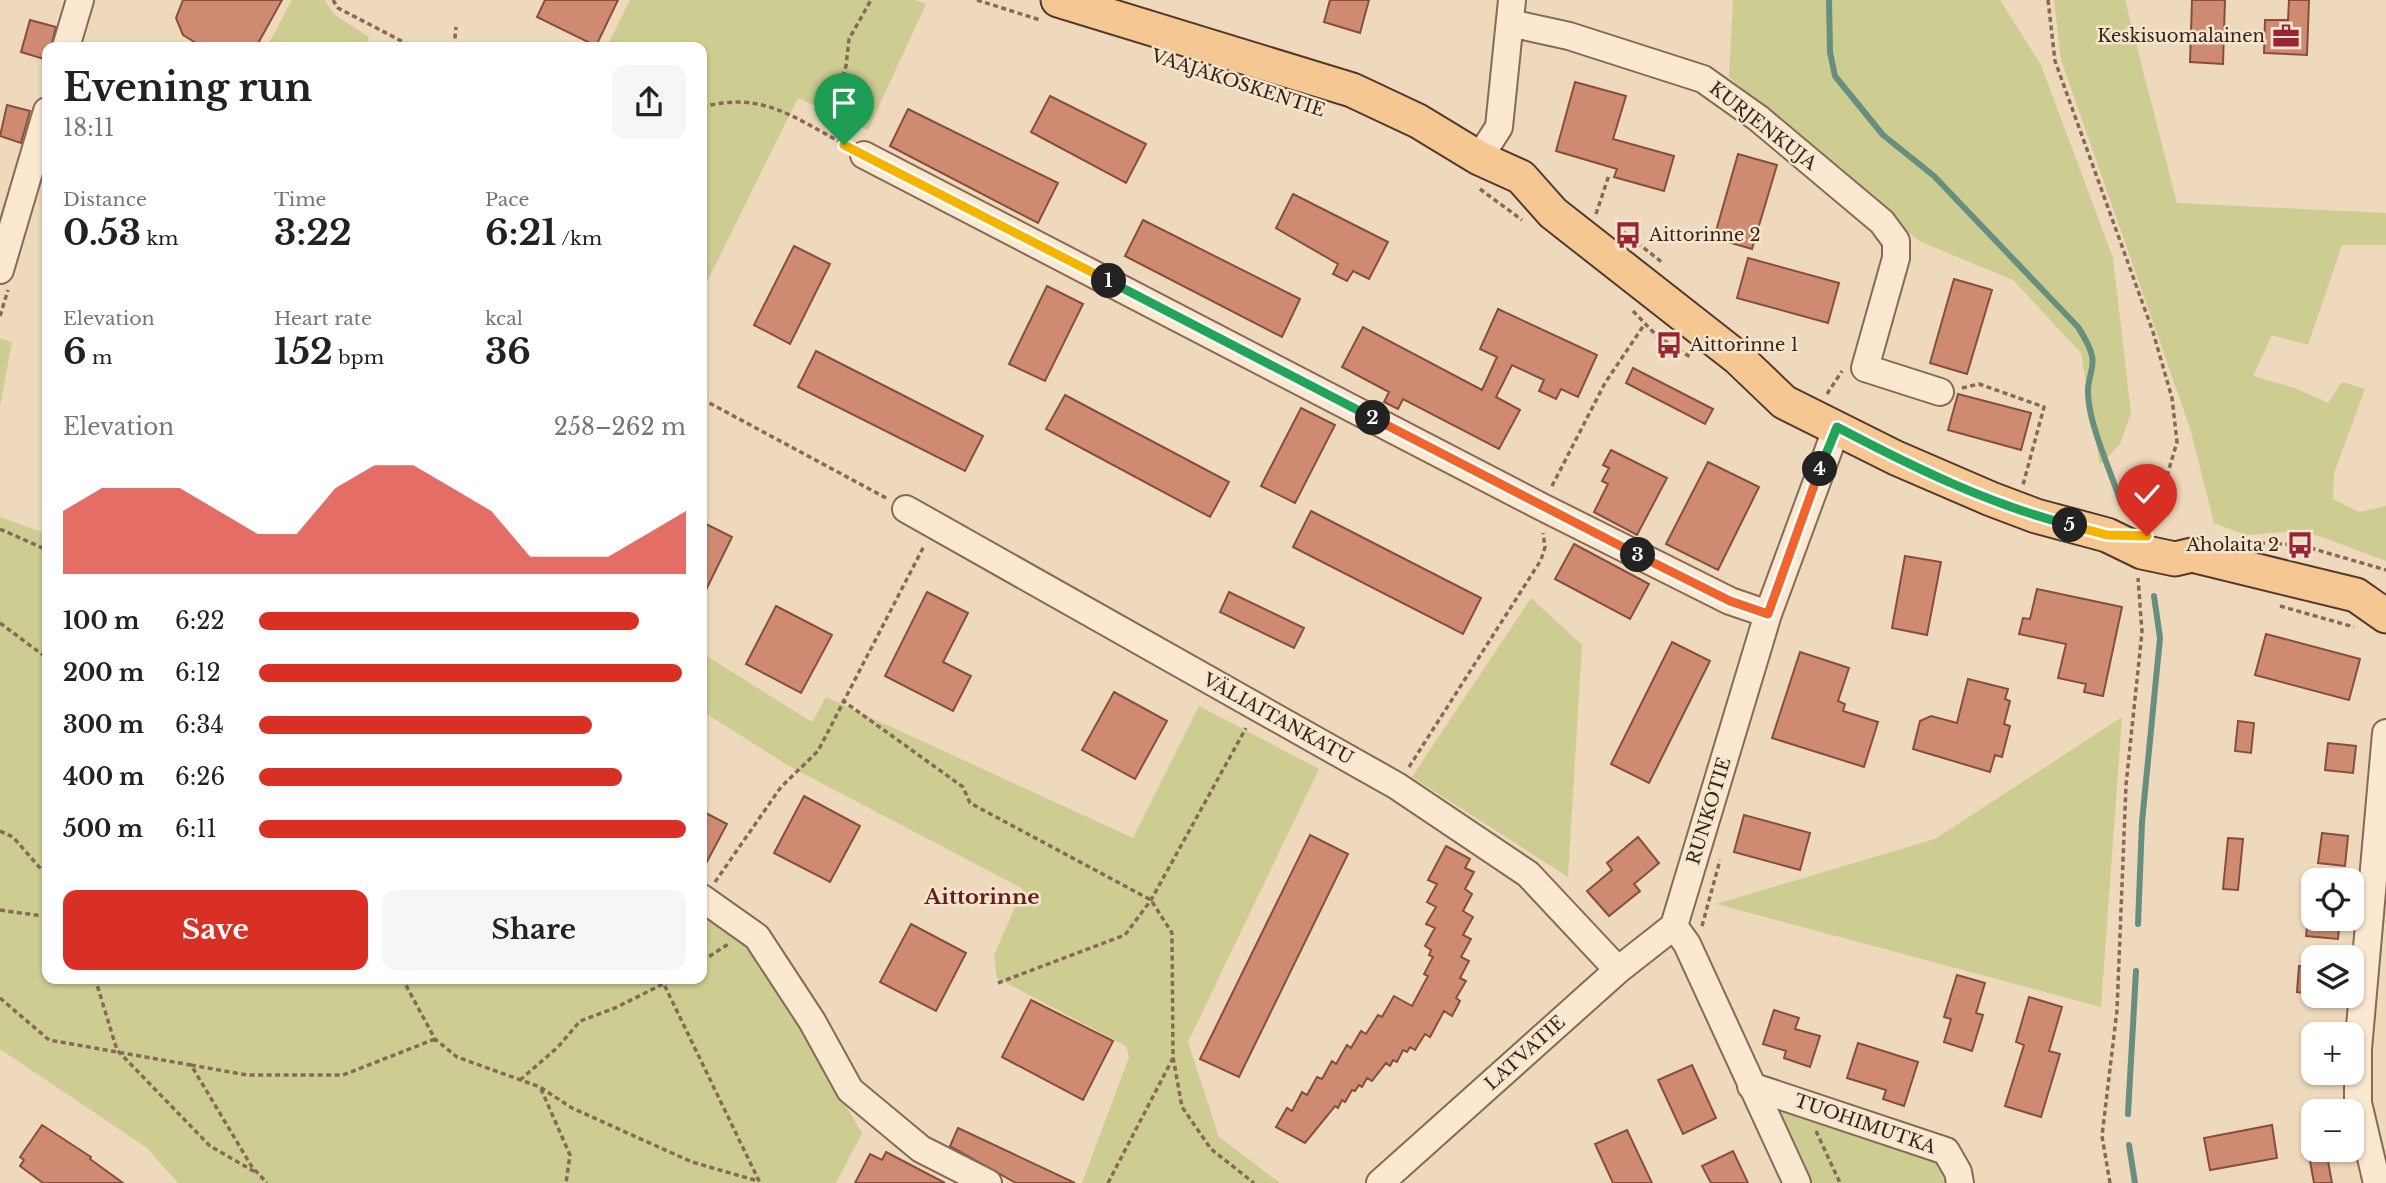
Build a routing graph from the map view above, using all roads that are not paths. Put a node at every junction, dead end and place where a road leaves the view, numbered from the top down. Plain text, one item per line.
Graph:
1 (80, 0) edge
2 (1052, 11) edge
3 (1511, 11) edge
4 (67, 42) edge
5 (42, 128) edge
6 (854, 150) road end
7 (1478, 173) junction
8 (0, 270) edge
9 (1940, 392) road end
10 (1837, 427) junction
11 (906, 509) road end
12 (2371, 591) edge
13 (1768, 614) junction
14 (2373, 622) edge
15 (2386, 733) edge
16 (707, 902) edge
17 (1674, 926) junction
18 (1618, 970) junction
19 (1751, 1086) junction
20 (1382, 1182) edge
21 (988, 1183) edge
22 (1797, 1183) edge
23 (1960, 1183) edge
24 (2377, 1183) edge

1 - 4 street
2 - 7 main road, VAAJAKOSKENTIE
3 - 7 street
3 - 9 street, KURJENKUJA
5 - 8 street
6 - 13 street
7 - 10 main road, VAAJAKOSKENTIE
10 - 12 main road, VAAJAKOSKENTIE
10 - 13 street, RUNKOTIE
11 - 18 street, VÄLIAITANKATU
12 - 14 main road, VAAJAKOSKENTIE
13 - 17 street, RUNKOTIE
15 - 24 street
16 - 21 street
17 - 18 street, LATVATIE
17 - 19 street
18 - 20 street, LATVATIE
19 - 22 street
19 - 23 street, TUOHIMUTKA

